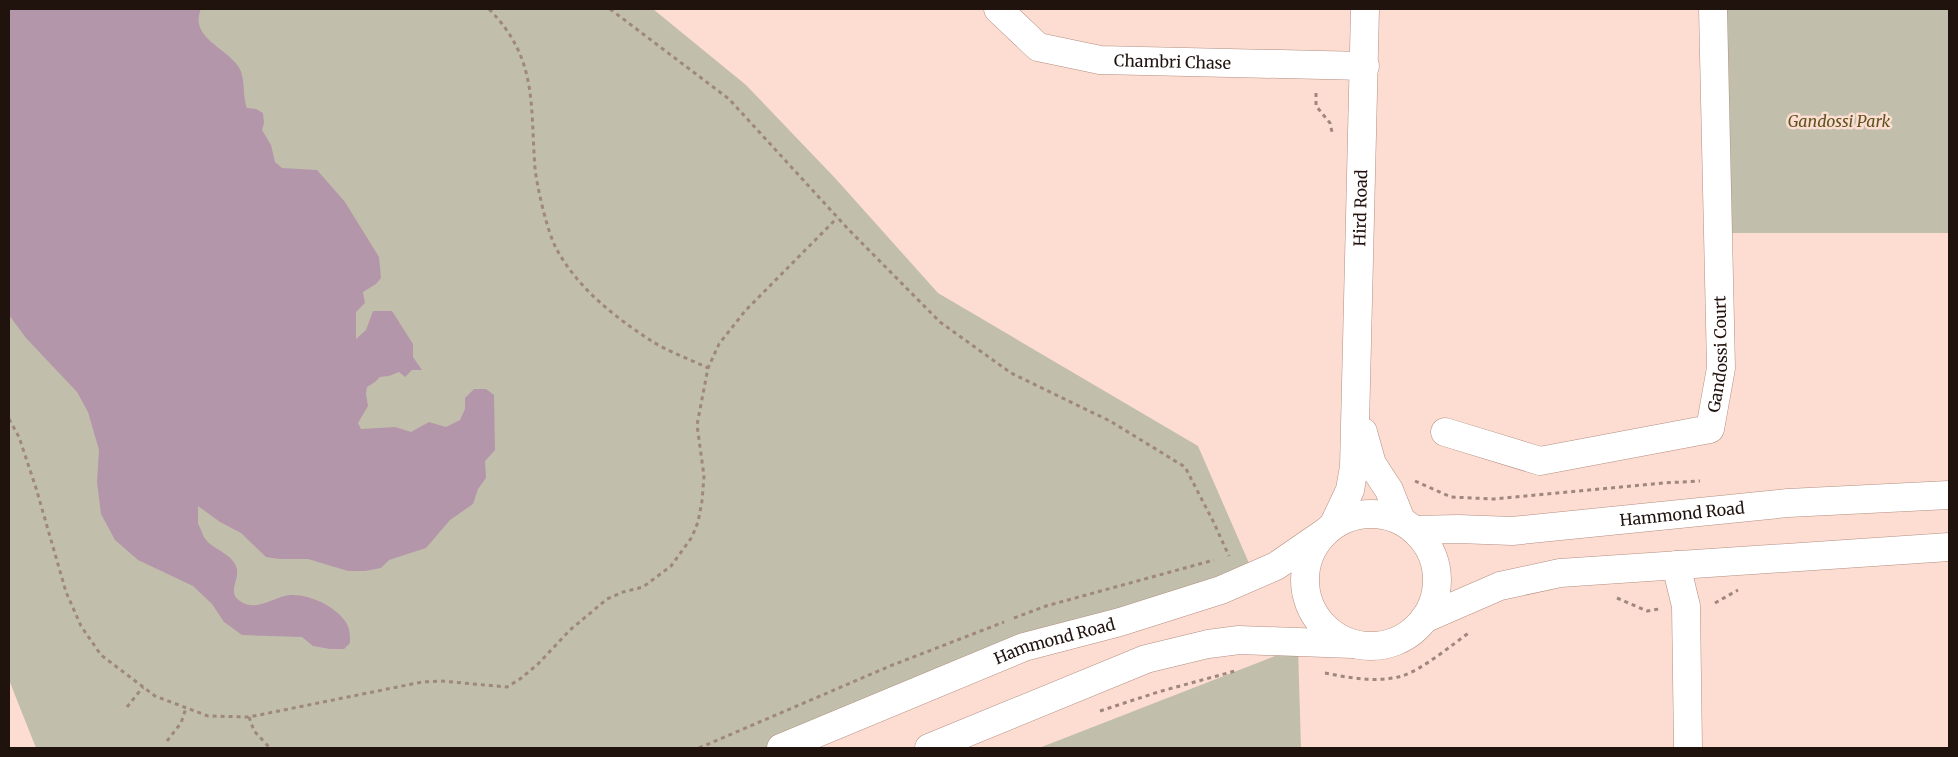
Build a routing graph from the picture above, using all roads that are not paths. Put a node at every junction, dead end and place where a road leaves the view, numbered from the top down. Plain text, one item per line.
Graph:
1 (998, 9) edge
2 (1365, 9) edge
3 (1714, 9) edge
4 (1364, 66) junction
5 (1356, 408) junction
6 (1445, 432) dead end
7 (1949, 495) edge
8 (1408, 525) junction
9 (1329, 529) junction
10 (1949, 547) edge
11 (1676, 565) junction
12 (1424, 619) junction
13 (1353, 644) junction
14 (781, 748) edge
15 (929, 748) edge
16 (1688, 748) edge

1 - 4 main road, Chambri Chase
2 - 4 main road, Hird Road
3 - 6 main road, Gandossi Court
4 - 5 main road, Hird Road
5 - 8 main road, Hird Road
5 - 9 main road, Hird Road
7 - 8 main road, Hammond Road
8 - 9 main road
8 - 12 main road
9 - 13 main road
9 - 14 main road, Hammond Road
10 - 11 main road
11 - 12 main road
11 - 16 main road
12 - 13 main road
13 - 15 main road

